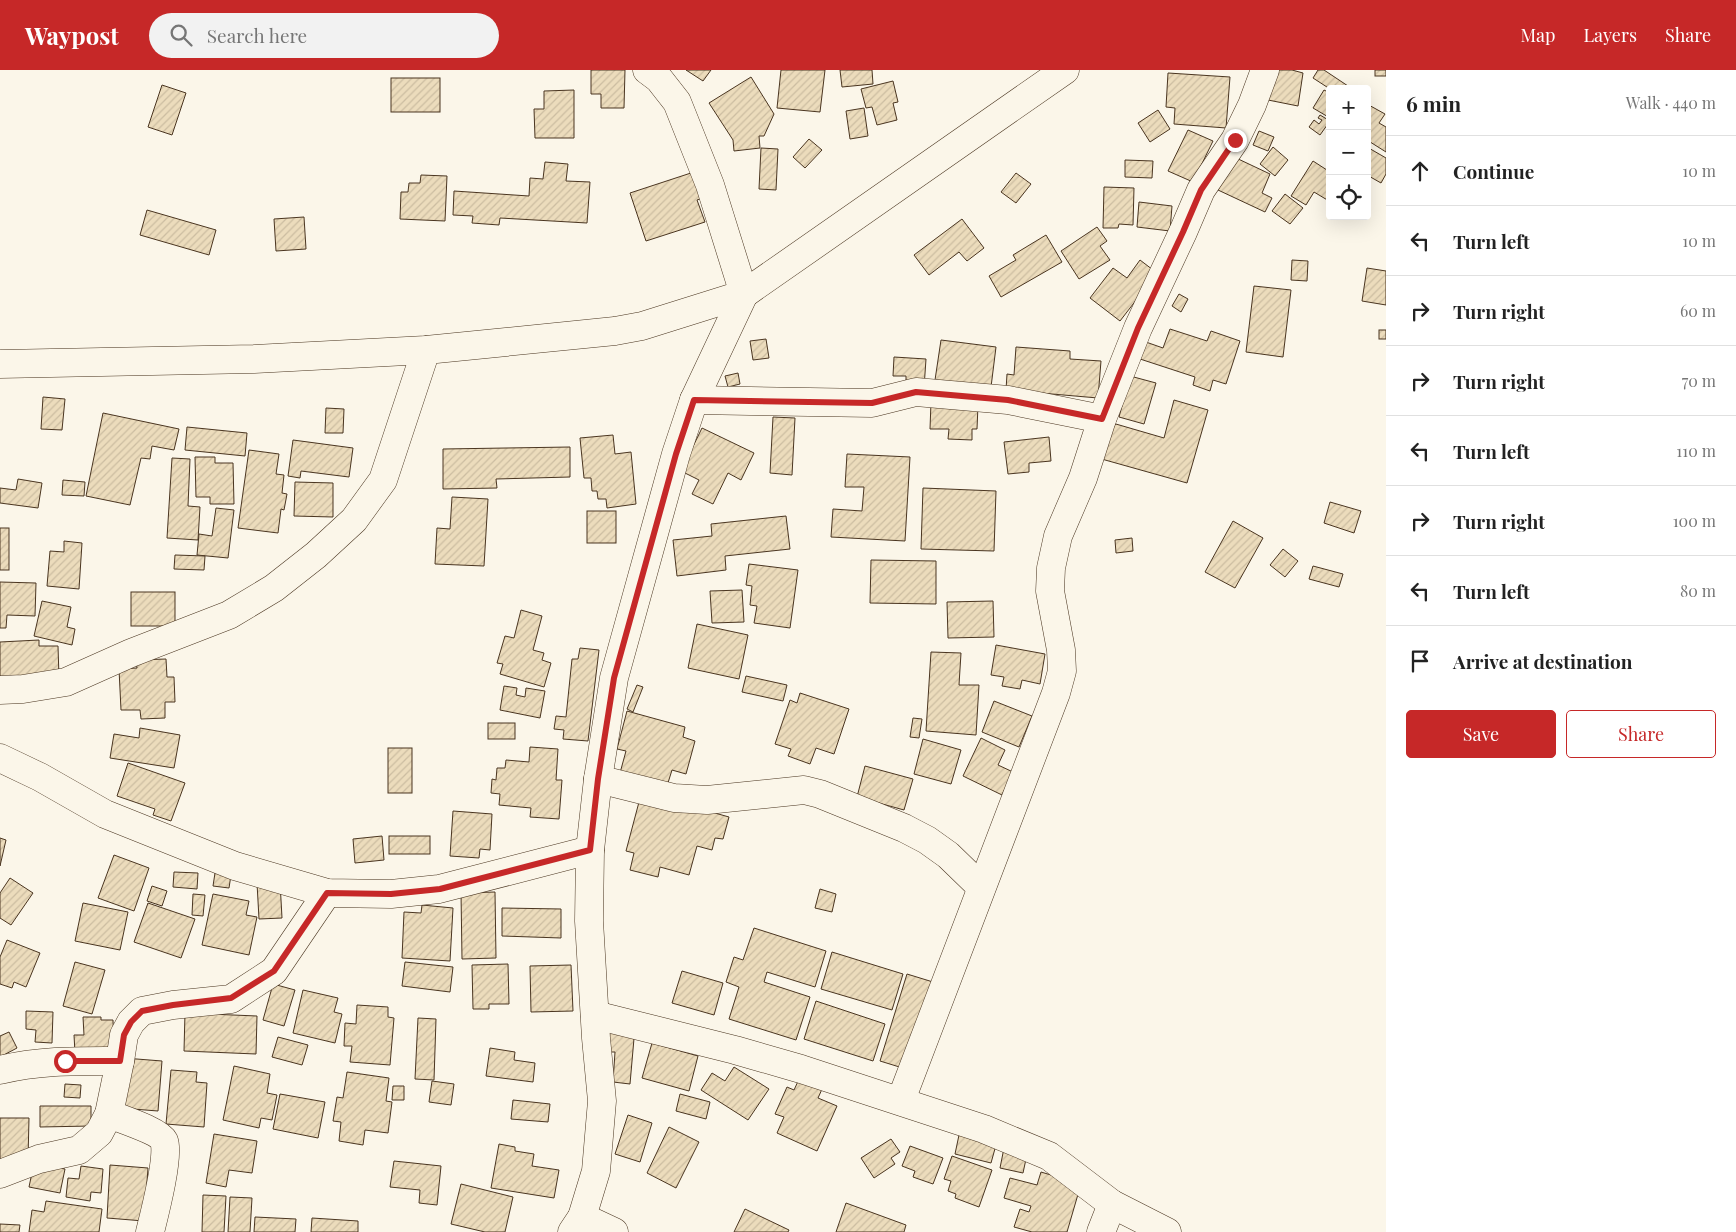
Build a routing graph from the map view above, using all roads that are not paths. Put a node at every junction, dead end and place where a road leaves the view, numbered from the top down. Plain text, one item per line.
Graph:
1 (647, 70) edge
2 (1065, 70) edge
3 (1265, 70) edge
4 (744, 294) junction
5 (426, 350) junction
6 (0, 364) edge
7 (694, 400) junction
8 (1102, 419) junction
9 (0, 690) edge
10 (0, 758) edge
11 (598, 779) junction
12 (590, 850) junction
13 (981, 887) junction
14 (327, 893) junction
15 (594, 1015) junction
16 (120, 1061) junction
17 (0, 1070) edge
18 (901, 1100) junction
19 (109, 1114) junction
20 (0, 1174) edge
21 (1112, 1204) junction
22 (577, 1224) edge
23 (150, 1232) edge
24 (614, 1232) edge
25 (1101, 1232) edge
26 (1167, 1232) edge

1 - 4 street
2 - 4 street
3 - 8 street
4 - 5 street
4 - 7 street
5 - 6 street
5 - 9 street
7 - 8 street
7 - 11 street
8 - 13 street
10 - 14 street
11 - 12 street
11 - 13 street
12 - 14 street
12 - 15 street
13 - 18 street
14 - 16 street
15 - 18 street
15 - 22 street
16 - 17 street
16 - 19 street
18 - 21 street
19 - 20 street
19 - 23 street
21 - 25 street
21 - 26 street
22 - 24 street

